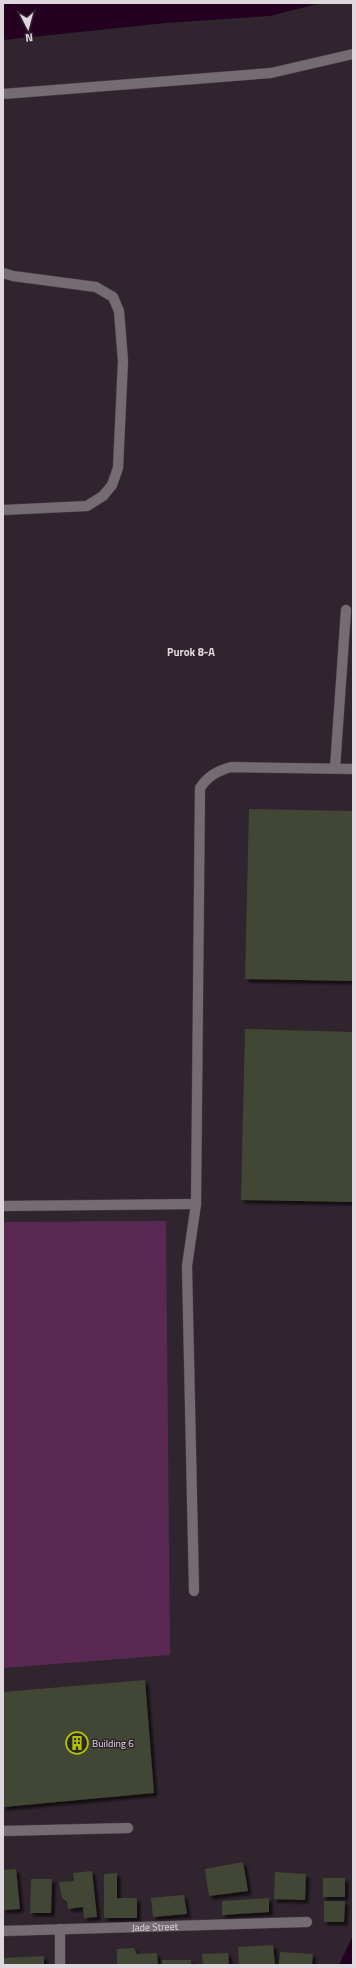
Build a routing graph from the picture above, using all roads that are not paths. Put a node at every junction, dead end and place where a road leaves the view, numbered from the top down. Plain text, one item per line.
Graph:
1 (353, 54) edge
2 (3, 94) edge
3 (3, 273) edge
4 (3, 510) edge
5 (346, 610) dead end
6 (335, 768) junction
7 (353, 769) edge
8 (196, 1204) junction
9 (3, 1206) edge
10 (194, 1591) dead end
11 (128, 1828) dead end
12 (3, 1831) edge
13 (307, 1922) dead end
14 (60, 1929) junction
15 (3, 1930) edge
16 (60, 1965) edge

1 - 2 street
3 - 4 street
5 - 6 street
6 - 7 street
6 - 8 street
8 - 9 street
8 - 10 street
11 - 12 street
13 - 14 street, Jade Street
14 - 15 street, Jade Street
14 - 16 street

